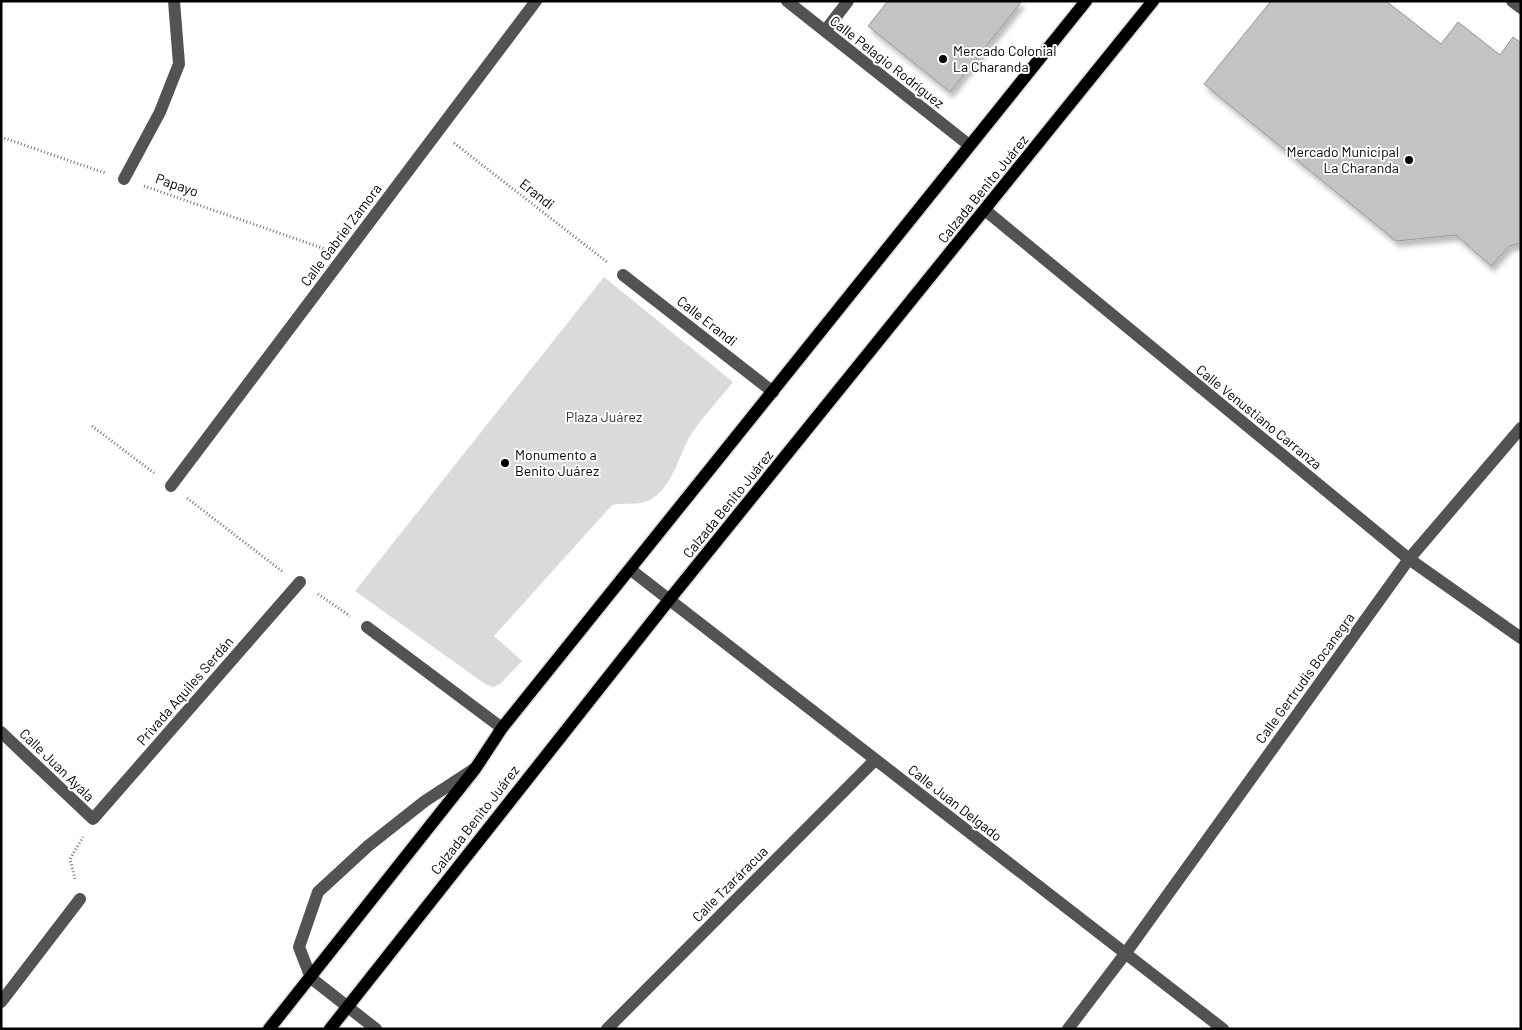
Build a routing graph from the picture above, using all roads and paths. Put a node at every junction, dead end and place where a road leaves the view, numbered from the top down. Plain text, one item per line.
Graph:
1 (174, 1) edge
2 (536, 1) edge
3 (787, 1) edge
4 (848, 1) edge
5 (1086, 1) edge
6 (1153, 1) edge
7 (1512, 1) edge
8 (1521, 8) edge
9 (825, 31) junction
10 (438, 131) junction
11 (1, 138) edge
12 (969, 146) junction
13 (124, 179) junction
14 (985, 210) junction
15 (344, 256) junction
16 (623, 275) joint
17 (772, 392) junction
18 (1521, 428) edge
19 (171, 486) dead end
20 (1409, 559) junction
21 (631, 570) junction
22 (283, 572) dead end
23 (300, 582) junction
24 (669, 600) junction
25 (367, 627) joint
26 (1521, 638) edge
27 (502, 728) junction
28 (1, 732) edge
29 (875, 760) junction
30 (474, 769) junction
31 (93, 819) joint
32 (80, 899) dead end
33 (1125, 954) junction
34 (311, 978) junction
35 (1, 1002) edge
36 (347, 1006) junction
37 (269, 1029) edge
38 (330, 1029) edge
39 (376, 1029) edge
40 (607, 1029) edge
41 (1068, 1029) edge
42 (1223, 1029) edge

1 - 13 street
2 - 10 street, Calle Gabriel Zamora
3 - 9 street, Calle Pelagio Rodríguez
4 - 9 street
5 - 12 main road
6 - 14 main road, Calzada Benito Juárez
7 - 8 street
9 - 12 street, Calle Pelagio Rodríguez
10 - 15 street, Calle Gabriel Zamora
10 - 16 path, Erandi
11 - 13 path, Papayo
12 - 17 main road
13 - 15 path, Papayo
14 - 20 street, Calle Venustiano Carranza
14 - 24 main road, Calzada Benito Juárez
15 - 19 street, Calle Gabriel Zamora
16 - 17 street, Calle Erandi
17 - 21 main road
18 - 20 street, Calle Gertrudis Bocanegra
20 - 26 street, Calle Venustiano Carranza
20 - 33 street, Calle Gertrudis Bocanegra
21 - 24 street, Calle Juan Delgado
21 - 27 main road
22 - 23 path
23 - 25 path
23 - 31 street, Privada Aquiles Serdán
24 - 29 street, Calle Juan Delgado
24 - 36 main road, Calzada Benito Juárez
25 - 27 street
27 - 30 main road
28 - 31 street, Calle Juan Ayala
29 - 33 street, Calle Juan Delgado
29 - 40 street, Calle Tzaráracua
30 - 34 main road
30 - 34 street
32 - 35 street
33 - 41 street, Calle Gertrudis Bocanegra
33 - 42 street, Calle Juan Delgado
34 - 36 street
34 - 37 main road
36 - 38 main road, Calzada Benito Juárez
36 - 39 street

